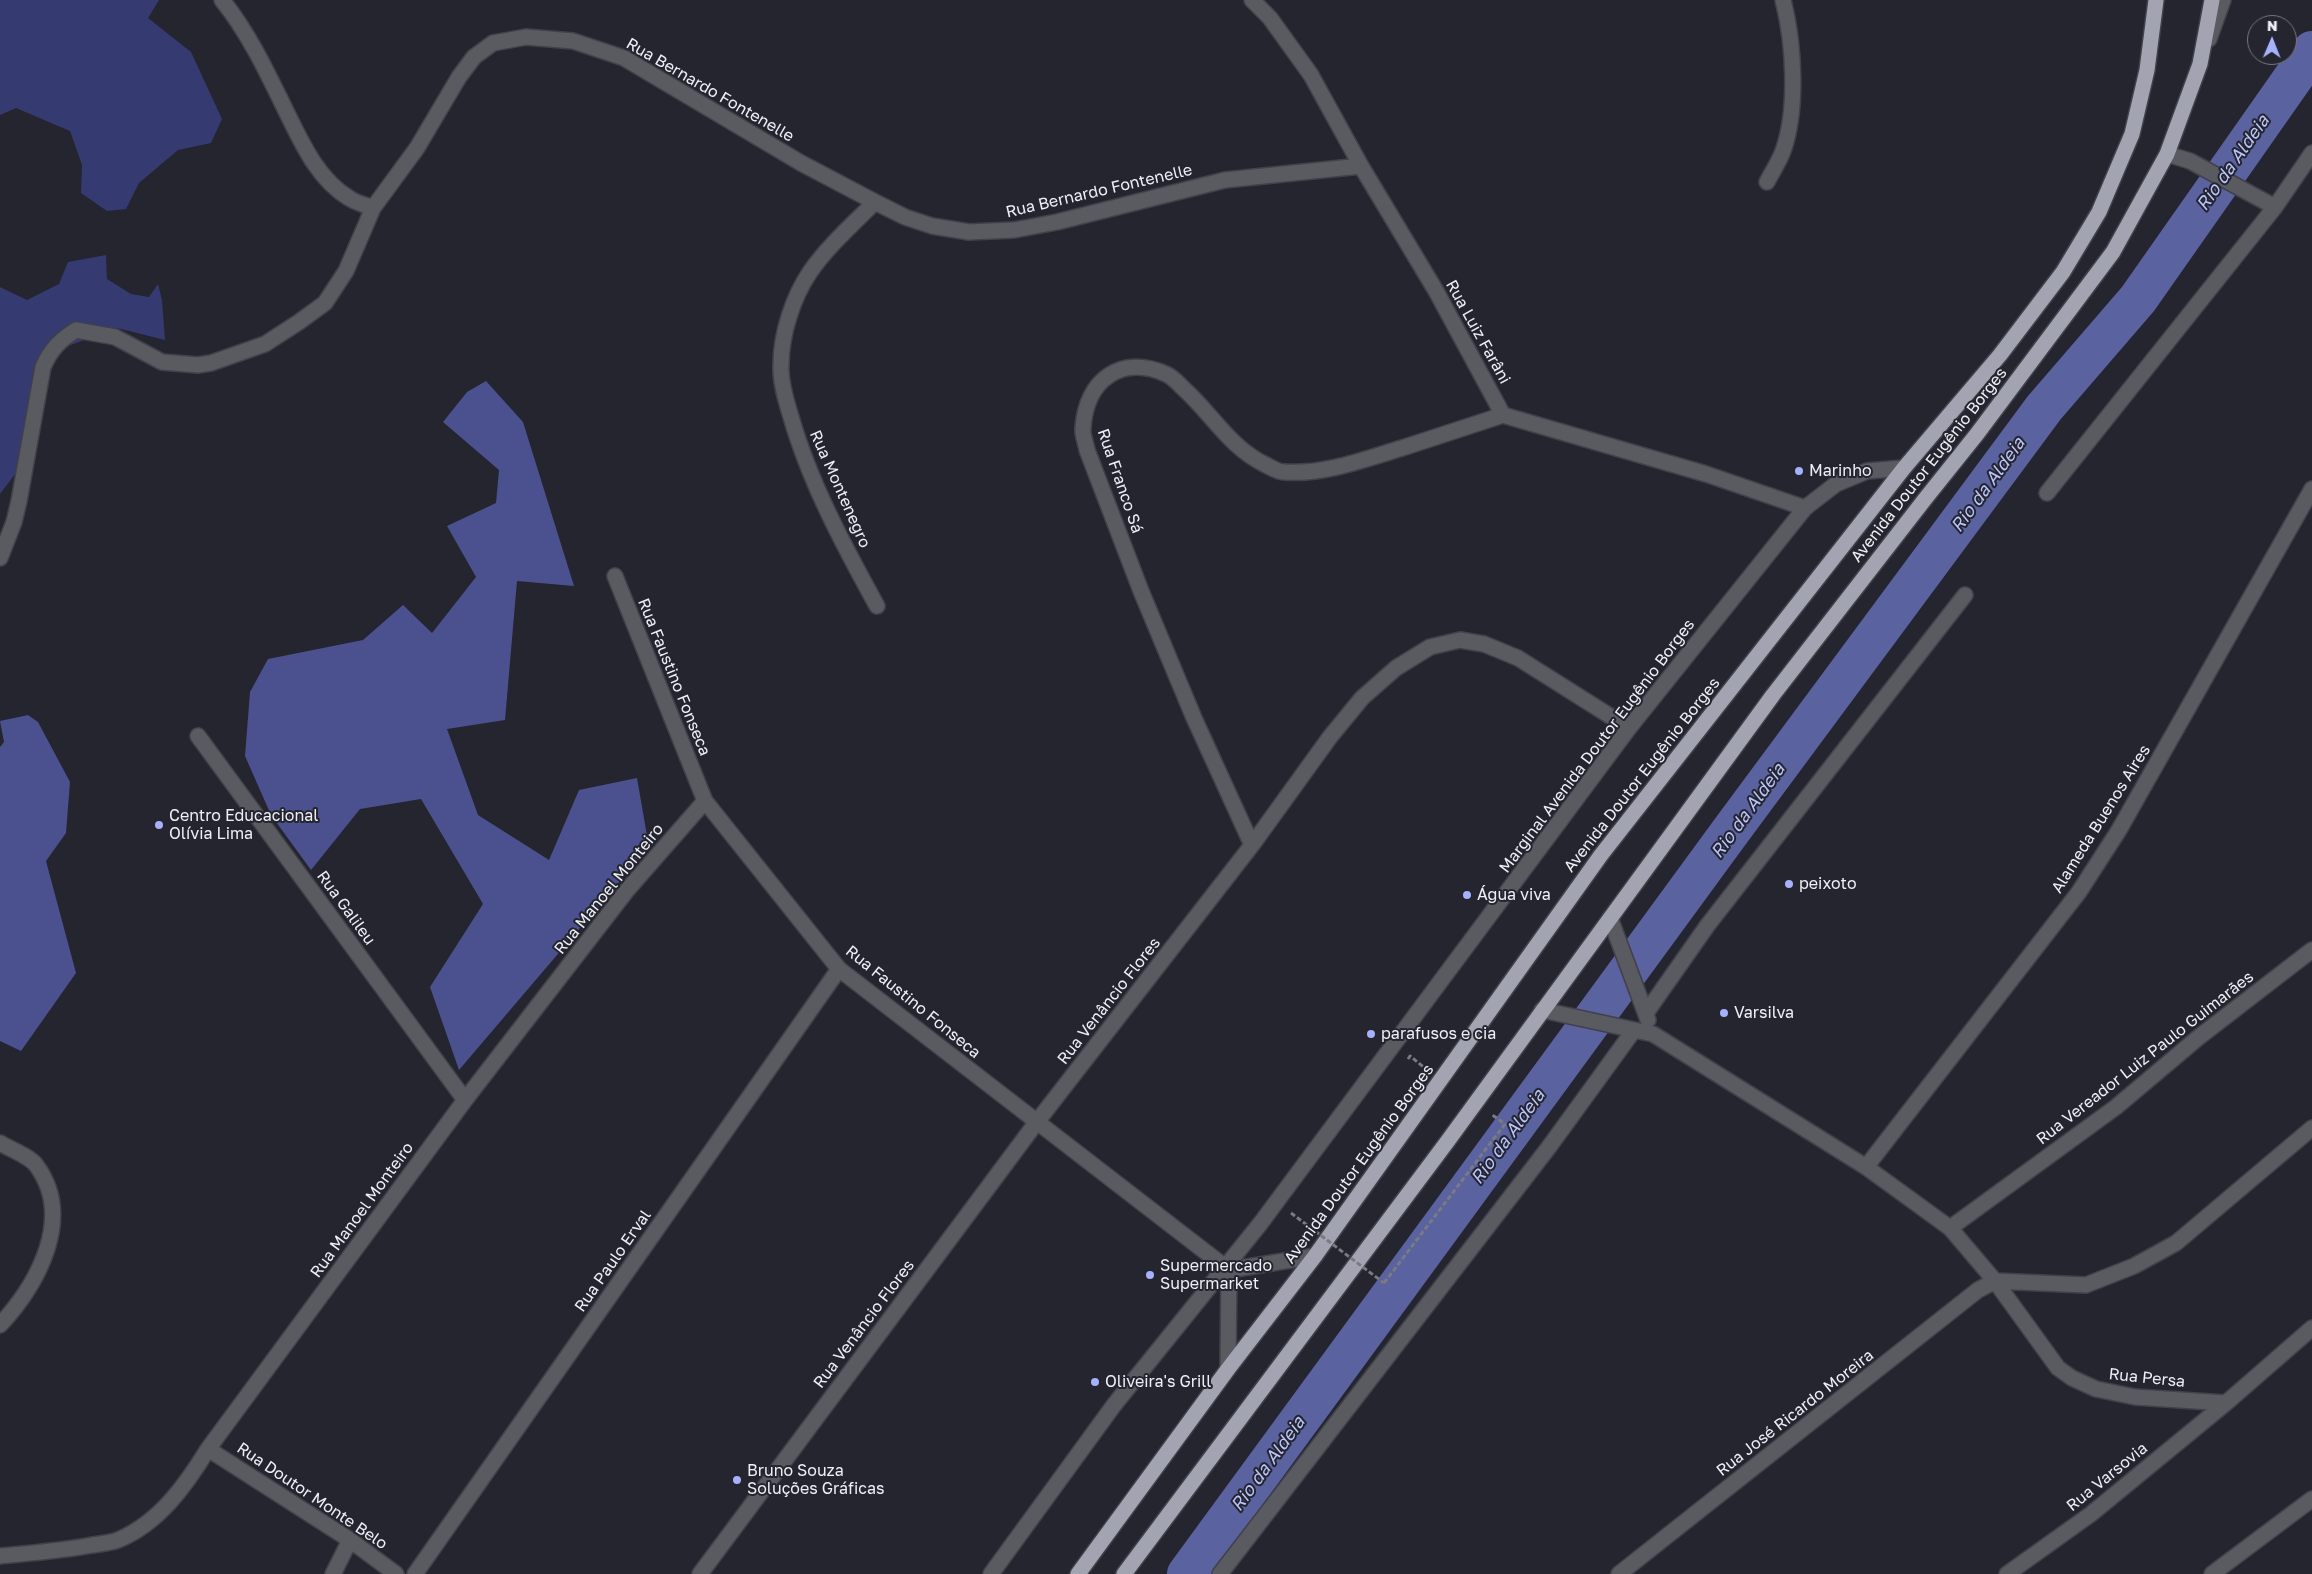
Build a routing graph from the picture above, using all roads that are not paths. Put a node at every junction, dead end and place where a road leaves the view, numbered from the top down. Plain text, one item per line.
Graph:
1 (222, 0) edge
2 (1252, 0) edge
3 (1782, 0) edge
4 (2156, 0) edge
5 (2212, 0) edge
6 (2223, 0) edge
7 (2200, 64) junction
8 (2312, 153) edge
9 (2167, 154) junction
10 (1361, 166) junction
11 (1767, 182) dead end
12 (875, 202) junction
13 (2275, 207) junction
14 (373, 208) junction
15 (1503, 415) junction
16 (1904, 468) junction
17 (2312, 489) edge
18 (2047, 493) dead end
19 (1805, 508) junction
20 (0, 558) edge
21 (615, 576) dead end
22 (1965, 595) dead end
23 (877, 606) dead end
24 (1629, 728) junction
25 (198, 736) dead end
26 (705, 801) junction
27 (1252, 846) junction
28 (1610, 918) junction
29 (2312, 950) edge
30 (839, 969) junction
31 (1542, 1010) junction
32 (1646, 1013) junction
33 (1628, 1028) junction
34 (1653, 1034) junction
35 (465, 1100) junction
36 (1036, 1123) junction
37 (2312, 1128) edge
38 (0, 1143) edge
39 (1866, 1167) junction
40 (1950, 1228) junction
41 (1315, 1256) junction
42 (1227, 1269) junction
43 (1995, 1281) junction
44 (0, 1325) edge
45 (2312, 1328) edge
46 (1228, 1369) junction
47 (2226, 1404) junction
48 (208, 1448) junction
49 (2312, 1499) edge
50 (350, 1540) junction
51 (0, 1556) edge
52 (333, 1574) edge
53 (396, 1574) edge
54 (415, 1574) edge
55 (700, 1574) edge
56 (991, 1574) edge
57 (1078, 1574) edge
58 (1124, 1574) edge
59 (1220, 1574) edge
60 (1619, 1574) edge
61 (2008, 1574) edge
62 (2212, 1574) edge

1 - 14 street
2 - 10 street, Rua Luiz Farâni
3 - 11 street
4 - 16 highway, Avenida Doutor Eugênio Borges
5 - 7 highway, Avenida Doutor Eugênio Borges
6 - 7 street
7 - 9 highway, Avenida Doutor Eugênio Borges
8 - 13 street
9 - 13 street
9 - 28 highway, Avenida Doutor Eugênio Borges
10 - 12 street, Rua Bernardo Fontenelle
10 - 15 street, Rua Luiz Farâni
12 - 14 street, Rua Bernardo Fontenelle
12 - 23 street, Rua Montenegro
13 - 18 street
14 - 20 street, Rua Bernardo Fontenelle
15 - 19 street
15 - 27 street, Rua Franco Sá
16 - 19 street, Marginal Avenida Doutor Eugênio Borges
16 - 41 highway, Avenida Doutor Eugênio Borges
17 - 39 street, Alameda Buenos Aires
19 - 24 street, Marginal Avenida Doutor Eugênio Borges
21 - 26 street, Rua Faustino Fonseca
22 - 32 street
24 - 27 street, Rua Venâncio Flores
24 - 42 street, Marginal Avenida Doutor Eugênio Borges
25 - 35 street, Rua Galileu
26 - 30 street, Rua Faustino Fonseca
26 - 35 street, Rua Manoel Monteiro
27 - 36 street, Rua Venâncio Flores
28 - 31 highway, Avenida Doutor Eugênio Borges
28 - 32 street
29 - 40 street, Rua Vereador Luiz Paulo Guimarães
30 - 36 street, Rua Faustino Fonseca
30 - 54 street, Rua Paulo Erval
31 - 33 street
31 - 58 highway, Avenida Doutor Eugênio Borges
32 - 34 street
33 - 34 street
33 - 59 street
34 - 39 street
35 - 48 street, Rua Manoel Monteiro
36 - 42 street, Rua Faustino Fonseca
36 - 55 street, Rua Venâncio Flores
37 - 43 street
38 - 44 street
39 - 40 street
40 - 43 street
41 - 42 street
41 - 46 highway, Avenida Doutor Eugênio Borges
42 - 46 street
42 - 56 street, Marginal Avenida Doutor Eugênio Borges
43 - 47 street, Rua Persa
43 - 60 street, Rua José Ricardo Moreira
45 - 47 street, Rua Varsovia
46 - 57 highway, Avenida Doutor Eugênio Borges
47 - 61 street, Rua Varsovia
48 - 50 street, Rua Doutor Monte Belo
48 - 51 street, Rua Manoel Monteiro
49 - 62 street
50 - 52 street
50 - 53 street, Rua Doutor Monte Belo

